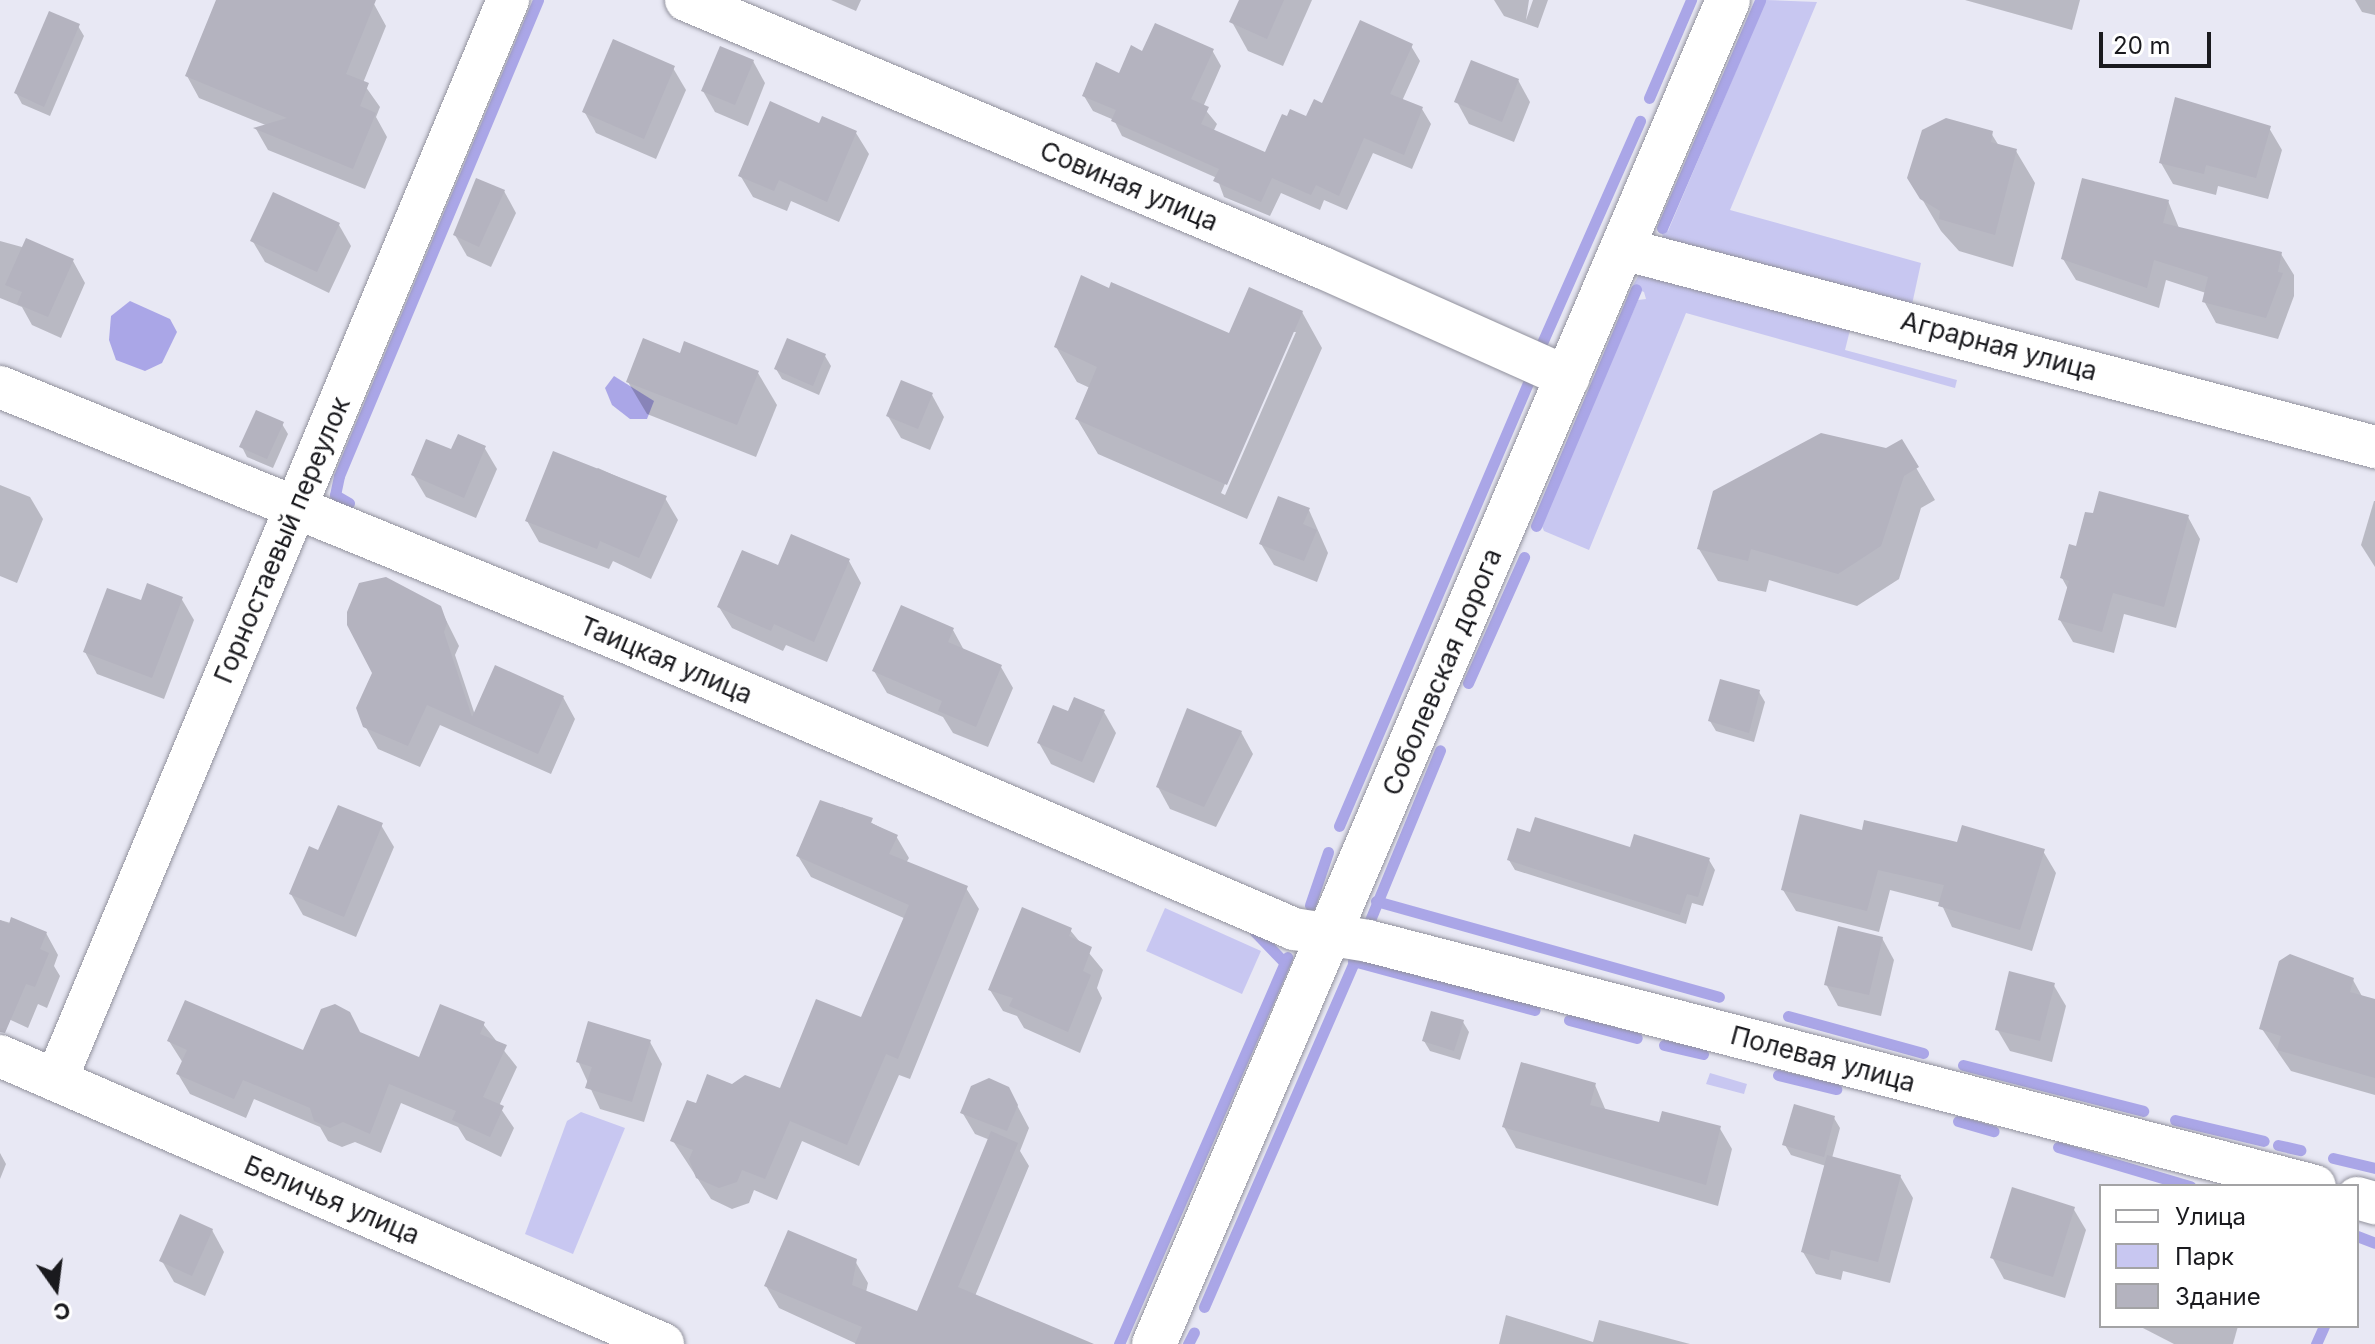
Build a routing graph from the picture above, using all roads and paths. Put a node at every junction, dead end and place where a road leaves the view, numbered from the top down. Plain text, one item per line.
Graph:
1 (508, 0) edge
2 (686, 0) edge
3 (1728, 0) edge
4 (1623, 249) junction
5 (1569, 378) junction
6 (0, 387) edge
7 (2375, 447) edge
8 (296, 506) junction
9 (1331, 935) junction
10 (0, 1056) edge
11 (56, 1080) junction
12 (2307, 1184) edge
13 (663, 1344) edge
14 (1154, 1344) edge

1 - 8 street, Горностаевый переулок
2 - 5 street, Совиная улица
3 - 4 street, Соболевская дорога
4 - 5 street, Соболевская дорога
4 - 7 street, Аграрная улица
5 - 9 street, Соболевская дорога
6 - 8 street, Таицкая улица
8 - 9 street, Таицкая улица
8 - 11 street, Горностаевый переулок
9 - 12 street, Полевая улица
9 - 14 street, Соболевская дорога
10 - 11 street, Беличья улица
11 - 13 street, Беличья улица

